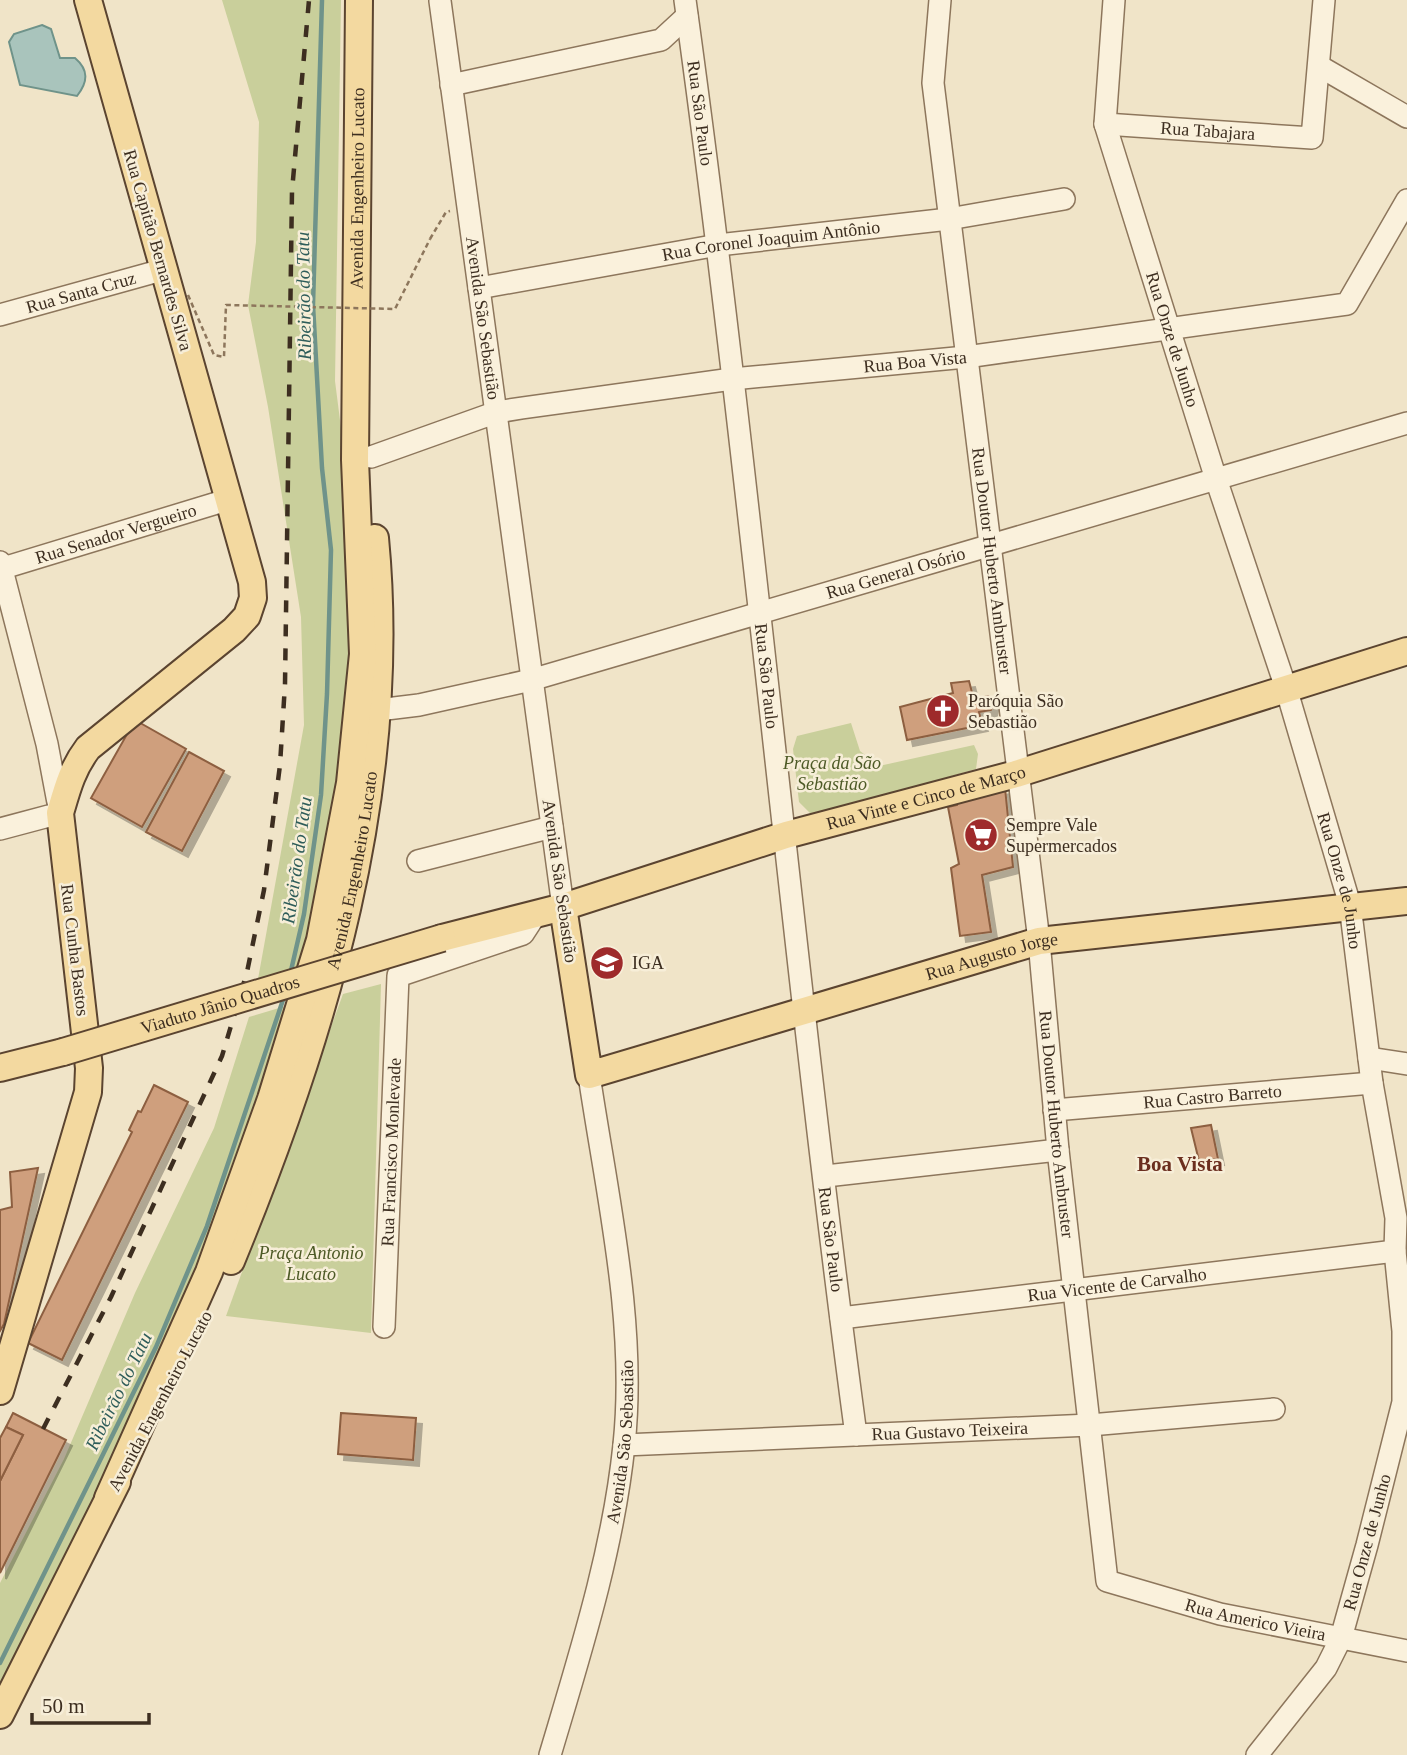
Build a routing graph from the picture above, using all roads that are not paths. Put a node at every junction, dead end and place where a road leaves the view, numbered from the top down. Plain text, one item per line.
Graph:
1 (88, 0) edge
2 (359, 0) edge
3 (940, 0) edge
4 (1114, 0) edge
5 (1324, 0) edge
6 (440, 1) edge
7 (686, 8) edge
8 (661, 40) junction
9 (691, 52) junction
10 (1320, 66) junction
11 (451, 85) junction
12 (1407, 117) edge
13 (1105, 124) junction
14 (1064, 199) dead end
15 (1407, 200) edge
16 (949, 219) junction
17 (718, 245) junction
18 (162, 270) junction
19 (479, 288) junction
20 (0, 315) edge
21 (1168, 328) junction
22 (966, 357) junction
23 (732, 379) junction
24 (497, 412) junction
25 (1407, 423) edge
26 (363, 459) junction
27 (1216, 479) junction
28 (230, 499) junction
29 (988, 546) junction
30 (1, 567) edge
31 (758, 613) junction
32 (1407, 651) edge
33 (363, 654) junction
34 (531, 680) junction
35 (1286, 688) junction
36 (379, 710) junction
37 (47, 744) junction
38 (88, 748) junction
39 (1016, 774) junction
40 (60, 813) junction
41 (552, 827) junction
42 (0, 830) edge
43 (786, 835) junction
44 (418, 861) dead end
45 (1404, 900) edge
46 (1350, 905) junction
47 (563, 906) junction
48 (536, 914) junction
49 (442, 938) joint
50 (1039, 942) junction
51 (807, 1013) junction
52 (1369, 1058) junction
53 (1407, 1064) edge
54 (0, 1068) edge
55 (589, 1075) junction
56 (1372, 1083) junction
57 (1054, 1110) junction
58 (1058, 1150) junction
59 (826, 1176) junction
60 (1402, 1219) edge
61 (1395, 1251) junction
62 (1074, 1290) junction
63 (841, 1318) junction
64 (384, 1327) dead end
65 (8, 1343) edge
66 (0, 1391) edge
67 (1405, 1402) edge
68 (1274, 1409) dead end
69 (1090, 1425) junction
70 (856, 1435) junction
71 (624, 1445) junction
72 (108, 1497) junction
73 (1107, 1581) joint
74 (1341, 1638) junction
75 (1407, 1651) edge
76 (0, 1715) edge
77 (550, 1755) edge
78 (1257, 1755) edge

1 - 18 main road, Rua Capitão Bernardes Silva
2 - 26 main road, Avenida Engenheiro Lucato
3 - 16 street, Rua Doutor Huberto Ambruster
4 - 13 street, Rua Onze de Junho
5 - 10 street
6 - 11 street, Avenida São Sebastião
7 - 8 street
7 - 9 street, Rua São Paulo
8 - 9 street
8 - 11 street
9 - 17 street, Rua São Paulo
10 - 12 street
10 - 13 street, Rua Tabajara
11 - 19 street, Avenida São Sebastião
13 - 21 street, Rua Onze de Junho
14 - 16 street, Rua Coronel Joaquim Antônio
15 - 21 street, Rua Boa Vista
16 - 17 street, Rua Coronel Joaquim Antônio
16 - 22 street, Rua Doutor Huberto Ambruster
17 - 19 street, Rua Coronel Joaquim Antônio
17 - 23 street, Rua São Paulo
18 - 20 street, Rua Santa Cruz
18 - 28 main road, Rua Capitão Bernardes Silva
19 - 24 street, Avenida São Sebastião
21 - 22 street, Rua Boa Vista
21 - 27 street, Rua Onze de Junho
22 - 23 street, Rua Boa Vista
22 - 29 street, Rua Doutor Huberto Ambruster
23 - 24 street, Rua Boa Vista
23 - 31 street, Rua São Paulo
24 - 26 street, Rua Boa Vista
24 - 34 street, Avenida São Sebastião
25 - 27 street, Rua General Osório
26 - 33 main road, Avenida Engenheiro Lucato
26 - 36 main road, Avenida Engenheiro Lucato
27 - 29 street, Rua General Osório
27 - 35 street, Rua Onze de Junho
28 - 30 street, Rua Senador Vergueiro
28 - 38 main road, Rua Capitão Bernardes Silva
29 - 31 street, Rua General Osório
29 - 39 street, Rua Doutor Huberto Ambruster
30 - 37 street, Rua Cunha Bastos
31 - 34 street, Rua General Osório
31 - 43 street, Rua São Paulo
32 - 35 main road, Rua Vinte e Cinco de Março
33 - 36 main road
33 - 72 main road, Avenida Engenheiro Lucato
34 - 36 street, Rua General Osório
34 - 41 street, Avenida São Sebastião
35 - 39 main road, Rua Vinte e Cinco de Março
35 - 46 street, Rua Onze de Junho
36 - 72 main road, Avenida Engenheiro Lucato
37 - 38 street
37 - 40 street, Rua Cunha Bastos
38 - 40 main road
39 - 43 main road, Rua Vinte e Cinco de Março
39 - 50 street, Rua Doutor Huberto Ambruster
40 - 42 street
40 - 65 main road, Rua Cunha Bastos
41 - 44 street
41 - 47 street, Avenida São Sebastião
43 - 47 main road, Rua Vinte e Cinco de Março
43 - 51 street, Rua São Paulo
45 - 46 main road, Rua Augusto Jorge
46 - 50 main road, Rua Augusto Jorge
46 - 52 street, Rua Onze de Junho
47 - 48 main road, Rua Vinte e Cinco de Março
47 - 55 main road, Avenida São Sebastião
48 - 49 main road, Rua Vinte e Cinco de Março
48 - 64 street, Rua Francisco Monlevade
49 - 54 main road, Viaduto Jânio Quadros, bridge
50 - 51 main road, Rua Augusto Jorge
50 - 57 street, Rua Doutor Huberto Ambruster
51 - 55 main road, Rua Augusto Jorge
51 - 59 street, Rua São Paulo
52 - 53 street
52 - 56 street, Rua Onze de Junho
55 - 71 street, Avenida São Sebastião
56 - 57 street, Rua Castro Barreto
56 - 60 street, Rua Onze de Junho
57 - 58 street, Rua Doutor Huberto Ambruster
58 - 59 street
58 - 62 street, Rua Doutor Huberto Ambruster
59 - 63 street, Rua São Paulo
60 - 61 street, Rua Onze de Junho
61 - 62 street, Rua Vicente de Carvalho
61 - 67 street, Rua Onze de Junho
62 - 63 street, Rua Vicente de Carvalho
62 - 69 street, Rua Doutor Huberto Ambruster
63 - 70 street, Rua São Paulo
65 - 66 main road, Rua Cunha Bastos
67 - 74 street, Rua Onze de Junho
68 - 69 street, Rua Gustavo Teixeira
69 - 70 street, Rua Gustavo Teixeira
69 - 73 street, Rua Doutor Huberto Ambruster
70 - 71 street, Rua Gustavo Teixeira
71 - 77 street, Avenida São Sebastião
72 - 76 main road
73 - 74 street, Rua Americo Vieira
74 - 75 street, Rua Americo Vieira
74 - 78 street, Rua Onze de Junho

